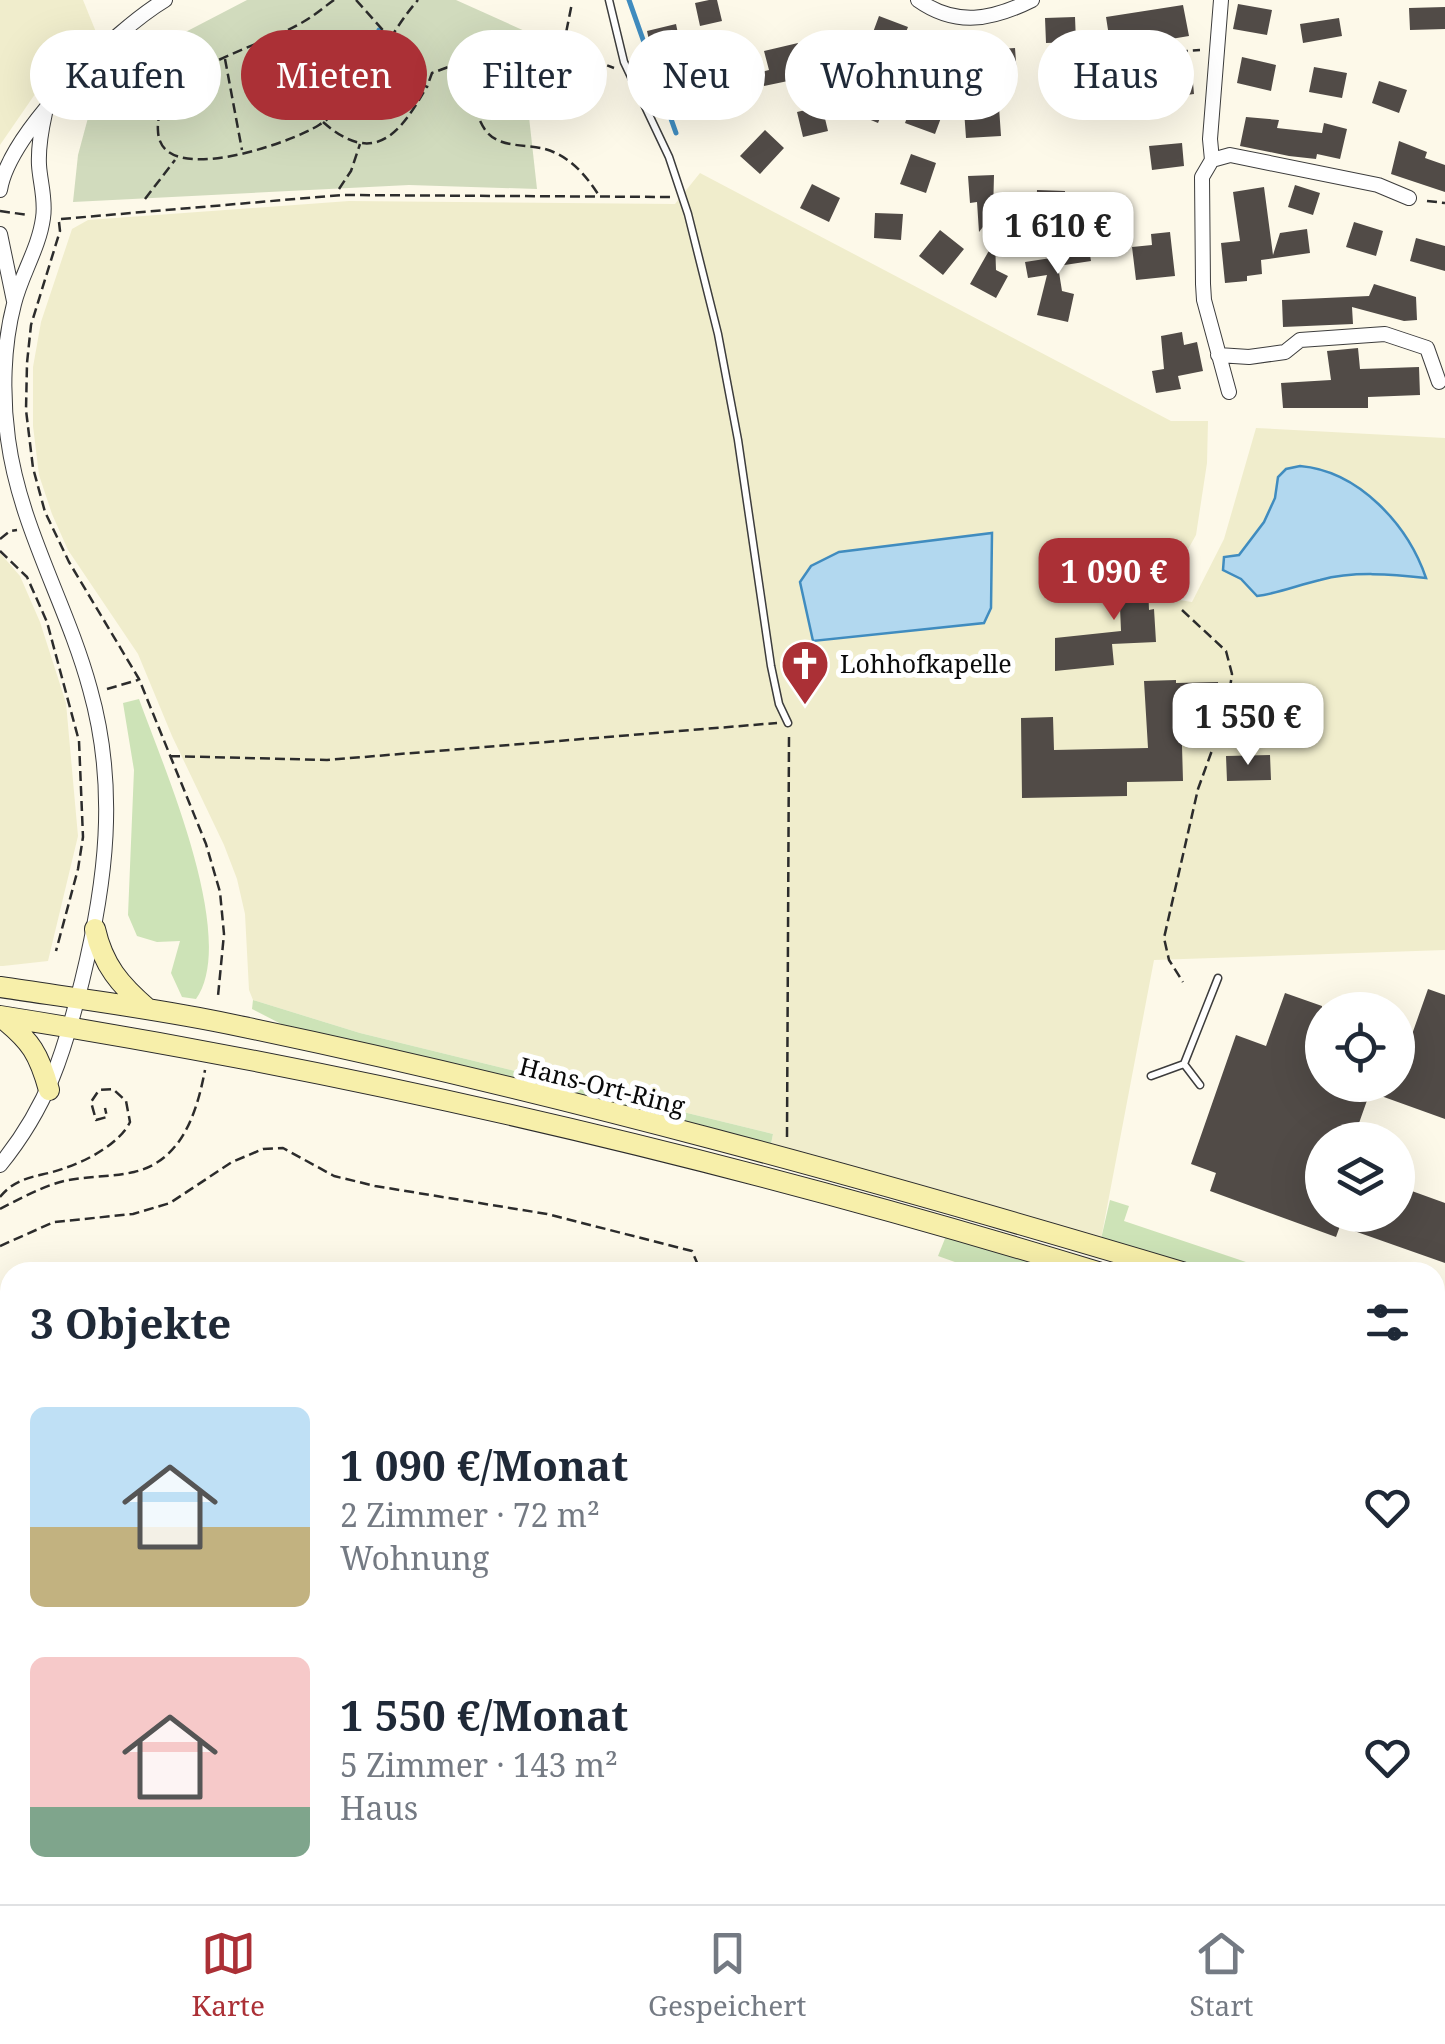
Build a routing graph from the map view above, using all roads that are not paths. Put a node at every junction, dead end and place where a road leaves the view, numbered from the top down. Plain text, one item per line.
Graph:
1 (165, 0) edge
2 (609, 0) edge
3 (918, 0) edge
4 (1032, 0) edge
5 (1221, 0) edge
6 (121, 30) edge
7 (40, 120) edge
8 (43, 120) edge
9 (1212, 160) junction
10 (0, 190) edge
11 (1409, 198) road end
12 (0, 234) edge
13 (14, 301) junction
14 (1218, 354) junction
15 (1439, 382) dead end
16 (1229, 392) dead end
17 (788, 722) road end
18 (95, 928) junction
19 (1218, 978) dead end
20 (0, 986) edge
21 (78, 999) junction
22 (149, 1010) junction
23 (0, 1016) edge
24 (72, 1028) junction
25 (1184, 1064) junction
26 (1151, 1076) dead end
27 (1200, 1085) dead end
28 (48, 1090) junction
29 (0, 1165) edge
30 (1065, 1262) edge
31 (1148, 1262) edge

1 - 6 street
2 - 17 lane
3 - 4 street
5 - 9 street
7 - 10 street
8 - 13 street
9 - 11 street
9 - 14 street
12 - 13 street
13 - 18 street
14 - 15 street
14 - 16 street
18 - 21 street
18 - 22 main road
19 - 25 lane
20 - 21 main road, Hans-Ort-Ring
21 - 22 main road, Hans-Ort-Ring
21 - 24 street
22 - 31 main road, Hans-Ort-Ring
23 - 24 main road, Hans-Ort-Ring
23 - 28 main road
24 - 28 street
24 - 30 main road, Hans-Ort-Ring
25 - 26 lane
25 - 27 lane
28 - 29 street

